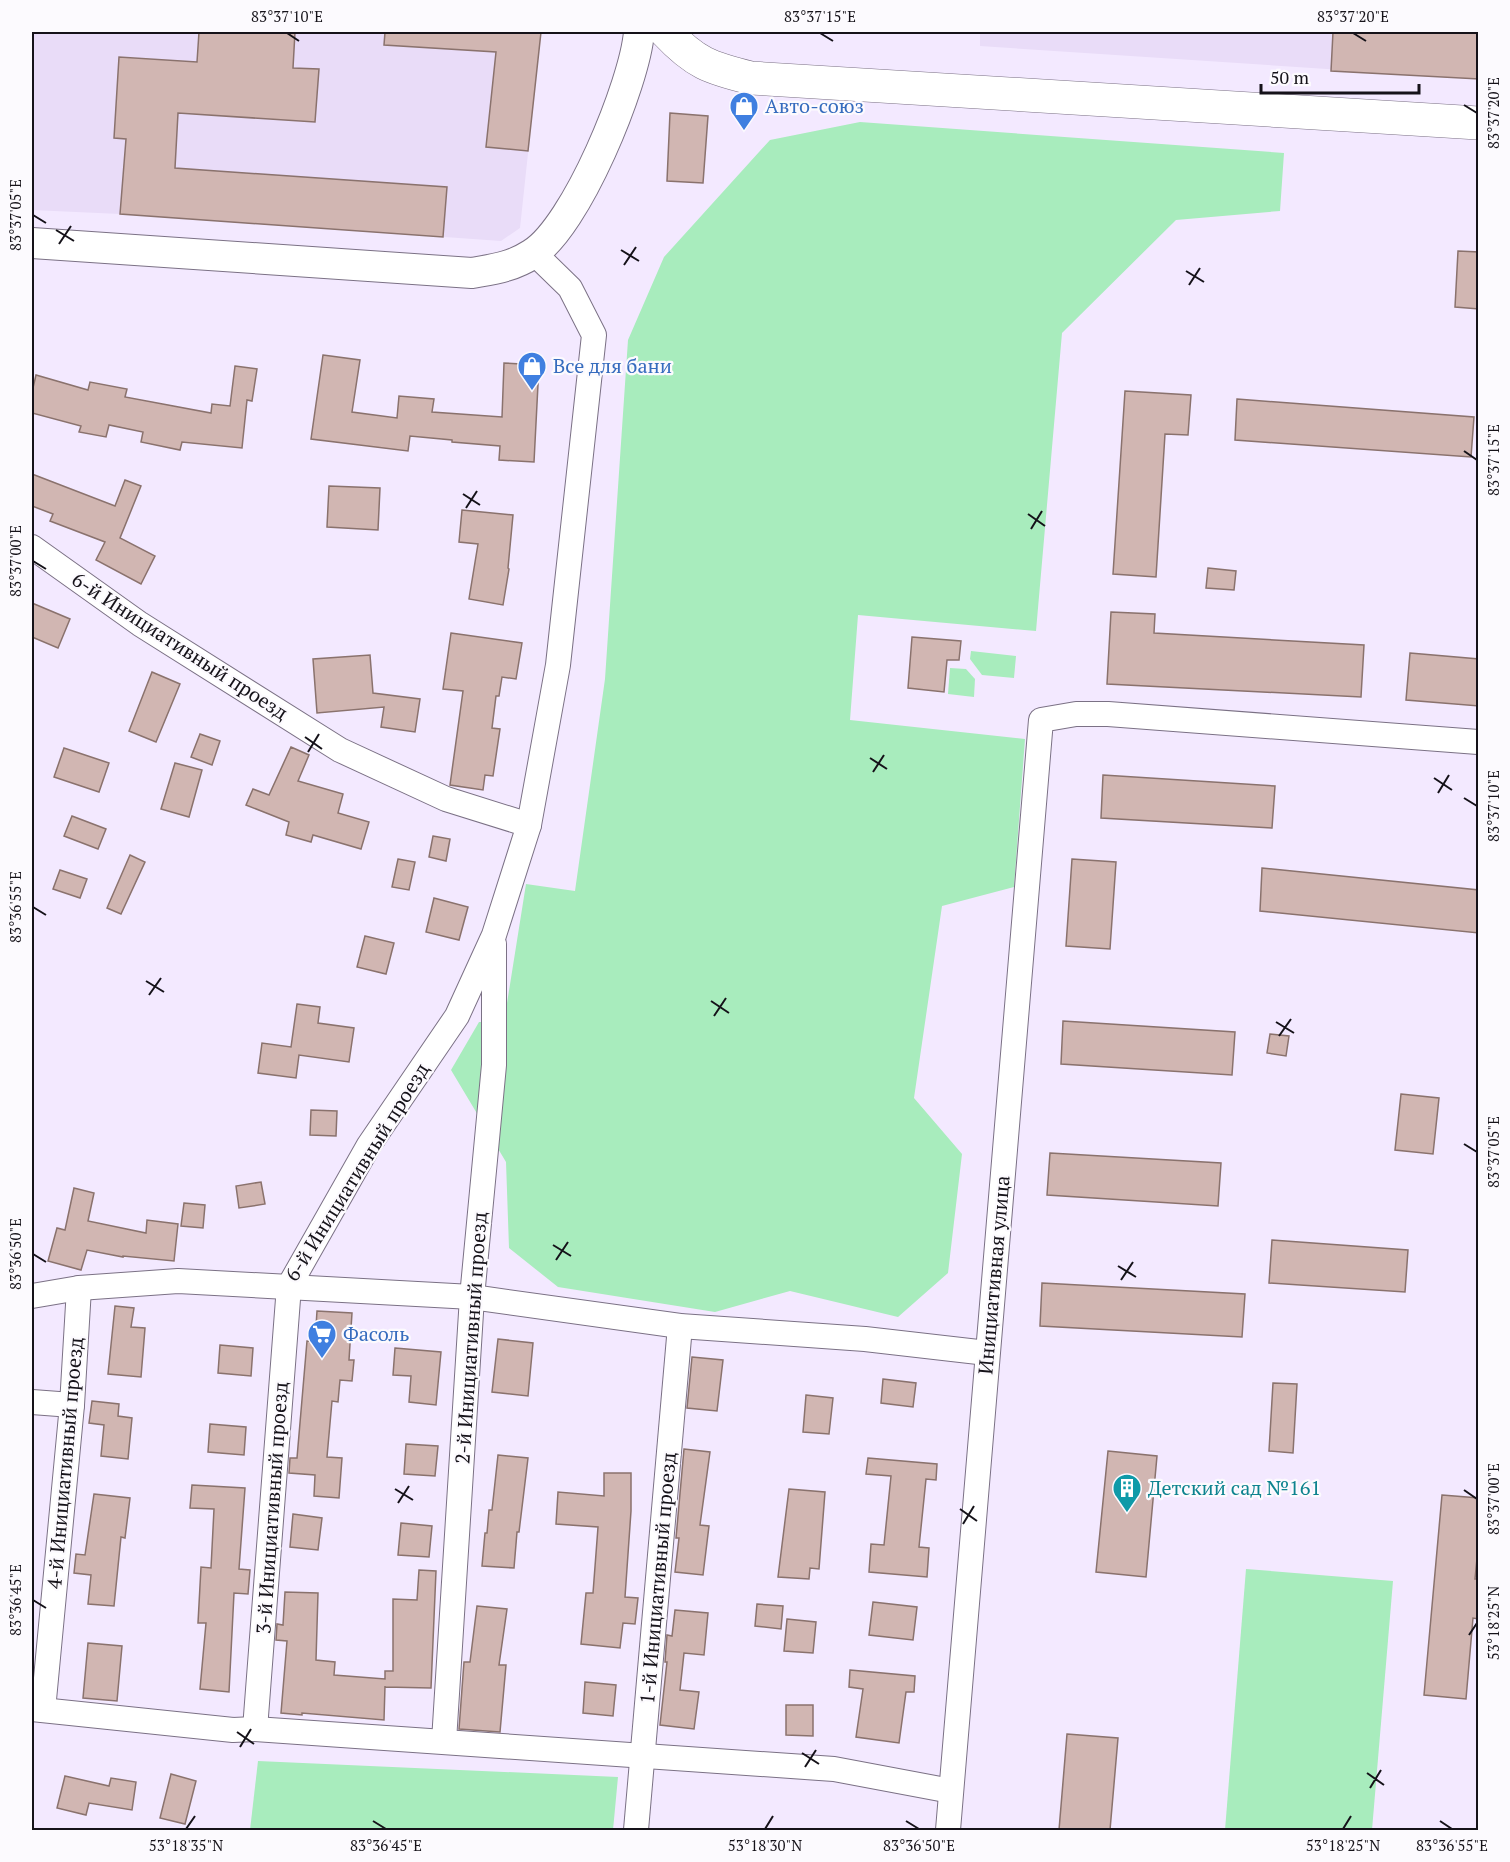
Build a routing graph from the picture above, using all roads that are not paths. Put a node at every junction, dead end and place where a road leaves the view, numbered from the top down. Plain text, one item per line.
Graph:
1 (639, 32) edge
2 (666, 32) edge
3 (1479, 123) edge
4 (32, 243) edge
5 (534, 253) junction
6 (32, 547) edge
7 (1479, 742) edge
8 (529, 825) junction
9 (494, 935) junction
10 (289, 1286) junction
11 (79, 1288) junction
12 (32, 1296) edge
13 (472, 1297) junction
14 (680, 1326) junction
15 (987, 1353) junction
16 (32, 1402) edge
17 (72, 1405) junction
18 (37, 1709) edge
19 (255, 1729) junction
20 (444, 1741) junction
21 (643, 1756) junction
22 (951, 1791) junction
23 (636, 1830) edge
24 (948, 1830) edge

1 - 5 street
2 - 3 main road
4 - 5 street
5 - 8 street, 6-й Инициативный проезд
6 - 8 street, 6-й Инициативный проезд
7 - 15 street, Инициативная улица
8 - 9 street, 6-й Инициативный проезд
9 - 10 street, 6-й Инициативный проезд
9 - 13 street, 2-й Инициативный проезд
10 - 11 street, 6-й Инициативный проезд
10 - 13 street
10 - 19 street, 3-й Инициативный проезд
11 - 12 street, 6-й Инициативный проезд
11 - 17 street, 4-й Инициативный проезд
13 - 14 street
13 - 20 street, 2-й Инициативный проезд
14 - 15 street
14 - 21 street, 1-й Инициативный проезд
15 - 22 street, Инициативная улица
16 - 17 street
17 - 18 street, 4-й Инициативный проезд
18 - 19 street
19 - 20 street
20 - 21 street
21 - 22 street
21 - 23 street, 1-й Инициативный проезд
22 - 24 street, Инициативная улица

